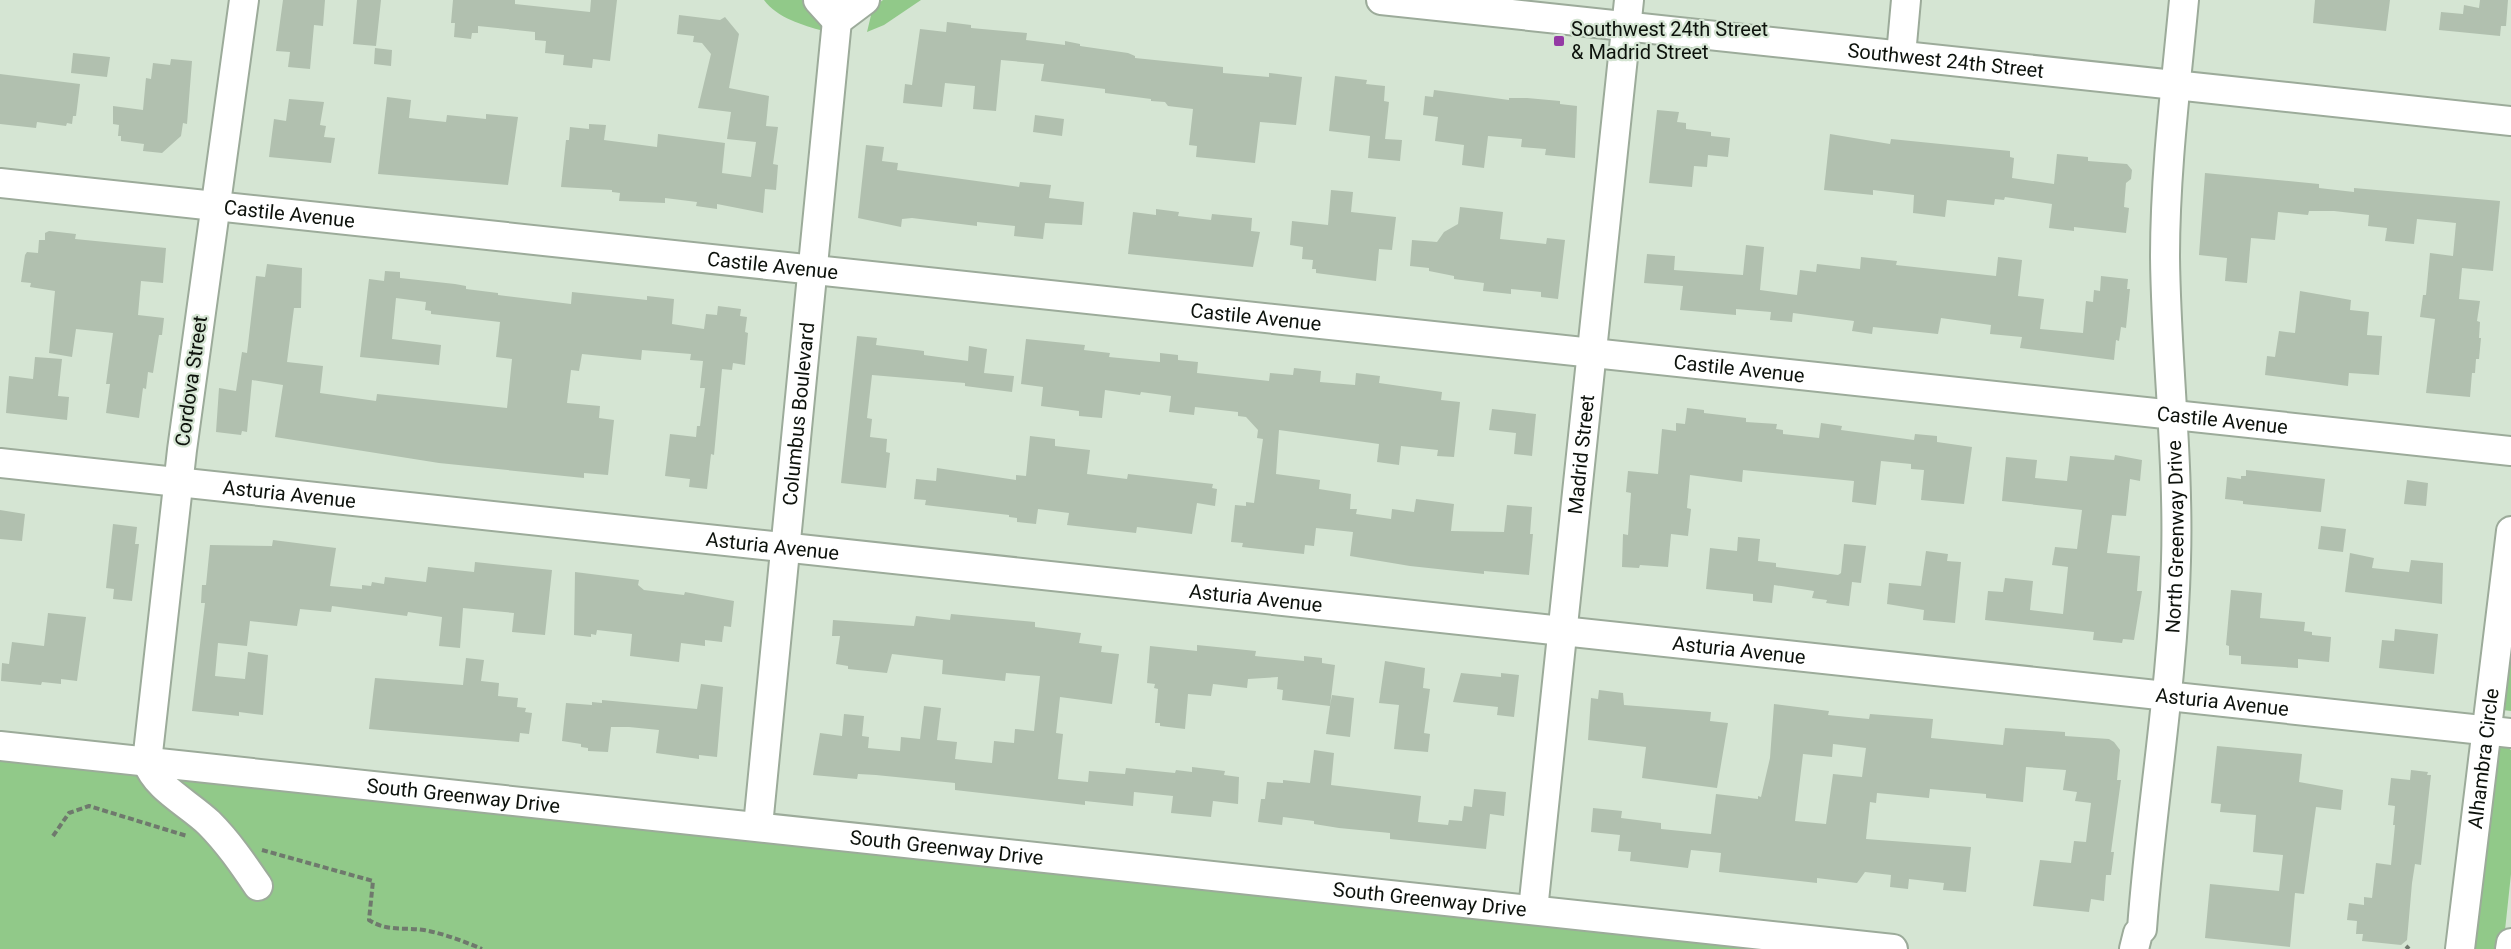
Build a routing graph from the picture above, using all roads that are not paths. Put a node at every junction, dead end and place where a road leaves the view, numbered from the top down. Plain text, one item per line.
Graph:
1 (244, 0) edge
2 (865, 0) edge
3 (1381, 0) edge
4 (1906, 0) edge
5 (2184, 0) edge
6 (831, 7) edge
7 (1628, 13) edge
8 (1901, 56) junction
9 (2176, 86) junction
10 (2511, 121) edge
11 (0, 183) edge
12 (215, 206) junction
13 (812, 269) junction
14 (1592, 353) junction
15 (2171, 415) junction
16 (2511, 451) edge
17 (0, 463) edge
18 (178, 482) junction
19 (2511, 531) edge
20 (785, 548) junction
21 (1563, 632) junction
22 (2166, 695) junction
23 (2498, 732) edge
24 (0, 746) edge
25 (147, 762) junction
26 (758, 826) junction
27 (258, 886) dead end
28 (1533, 910) junction
29 (2141, 942) edge
30 (2511, 943) edge
31 (1893, 949) edge
32 (2460, 949) edge
33 (2510, 949) edge

1 - 12 street, Cordova Street
2 - 6 street
3 - 7 street, Southwest 24th Street
4 - 8 street
5 - 9 street, North Greenway Drive
6 - 13 street, Columbus Boulevard
7 - 8 street, Southwest 24th Street
7 - 14 street, Madrid Street
8 - 9 street, Southwest 24th Street
9 - 10 street, Southwest 24th Street
9 - 15 street, North Greenway Drive
11 - 12 street, Castile Avenue
12 - 13 street, Castile Avenue
12 - 18 street, Cordova Street
13 - 14 street, Castile Avenue
13 - 20 street, Columbus Boulevard
14 - 15 street, Castile Avenue
14 - 21 street, Madrid Street
15 - 16 street, Castile Avenue
15 - 22 street, North Greenway Drive
17 - 18 street, Asturia Avenue
18 - 20 street, Asturia Avenue
18 - 25 street, Cordova Street
19 - 23 street, Alhambra Circle
20 - 21 street, Asturia Avenue
20 - 26 street, Columbus Boulevard
21 - 22 street, Asturia Avenue
21 - 28 street, Madrid Street
22 - 23 street, Asturia Avenue
22 - 29 street, North Greenway Drive
23 - 32 street, Alhambra Circle
24 - 25 street, South Greenway Drive
25 - 26 street, South Greenway Drive
25 - 27 street
26 - 28 street, South Greenway Drive
28 - 31 street, South Greenway Drive
30 - 33 street

